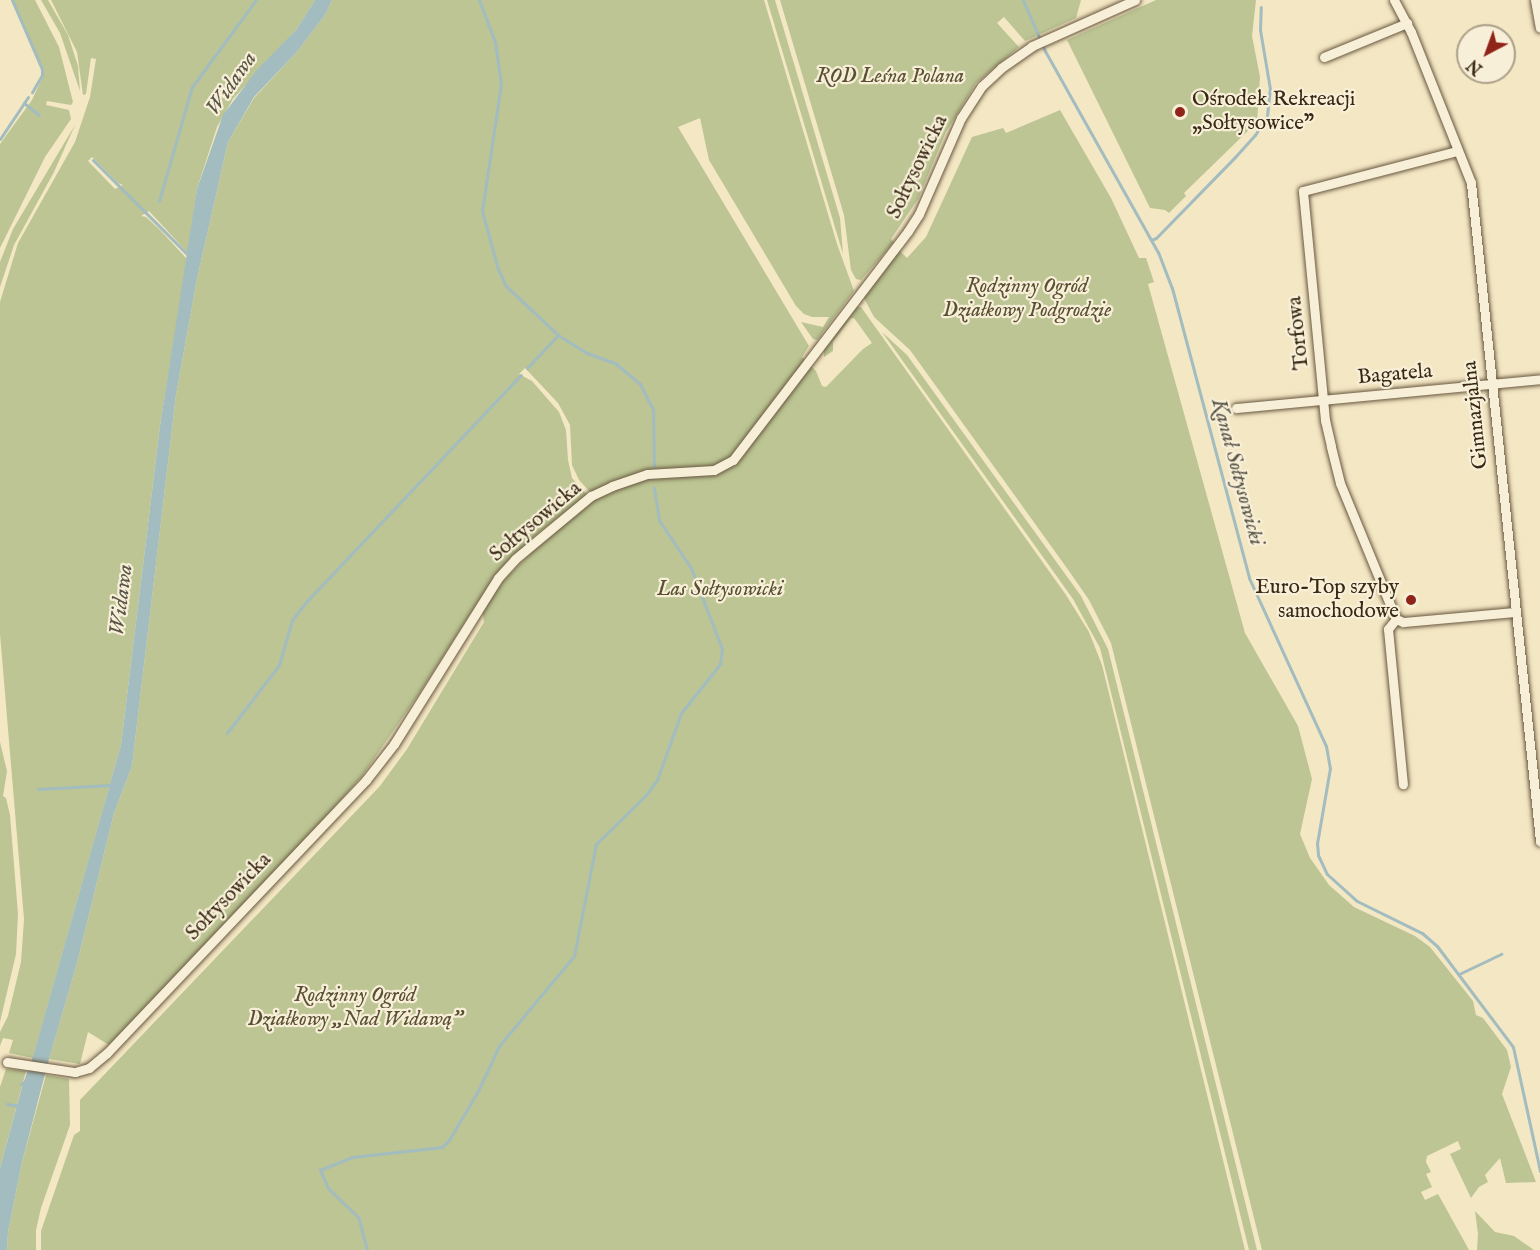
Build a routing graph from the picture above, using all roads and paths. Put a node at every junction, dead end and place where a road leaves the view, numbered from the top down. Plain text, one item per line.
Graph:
1 (1135, 0) edge
2 (1394, 0) edge
3 (1535, 0) edge
4 (1407, 23) junction
5 (1540, 28) edge
6 (1324, 57) dead end
7 (1457, 151) junction
8 (1540, 379) edge
9 (1491, 384) junction
10 (1324, 400) junction
11 (1236, 408) dead end
12 (1516, 612) junction
13 (1396, 620) junction
14 (1403, 784) dead end
15 (1539, 840) edge
16 (7, 1062) dead end

1 - 16 street, Sołtysowicka
2 - 4 street, Gimnazjalna
3 - 5 street
4 - 6 street
4 - 7 street, Gimnazjalna
7 - 9 street, Gimnazjalna
7 - 10 street, Torfowa
8 - 9 street, Bagatela
9 - 10 street, Bagatela
9 - 12 street, Gimnazjalna
10 - 11 street, Bagatela
10 - 13 street, Torfowa
12 - 13 street
12 - 15 street, Gimnazjalna
13 - 14 street

